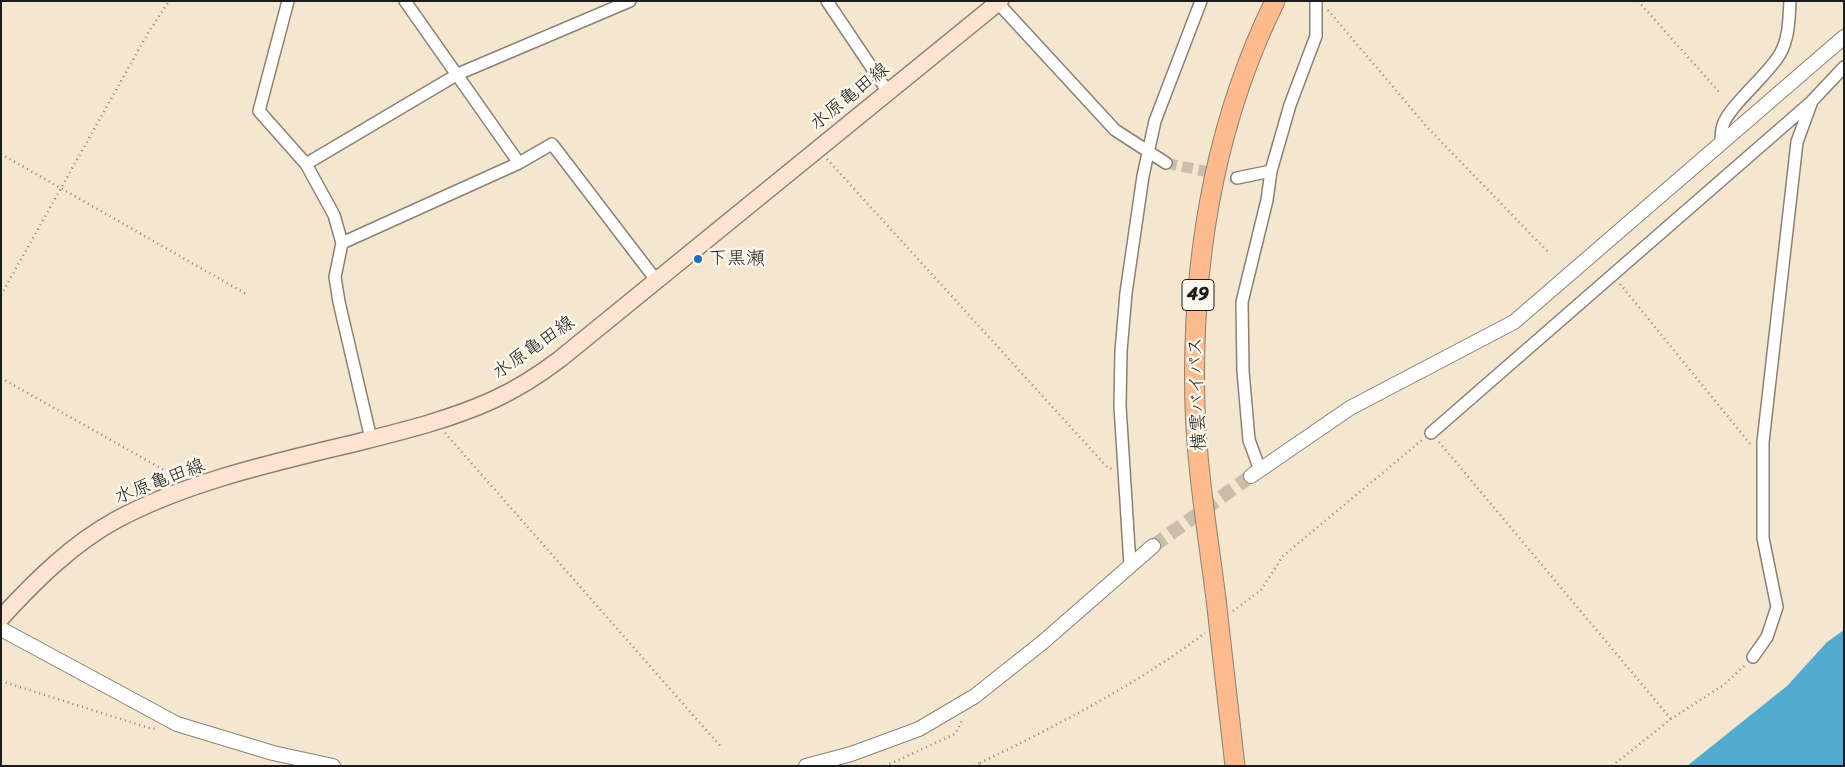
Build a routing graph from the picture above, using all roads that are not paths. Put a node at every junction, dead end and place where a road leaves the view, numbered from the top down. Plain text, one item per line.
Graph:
1 (288, 1) edge
2 (405, 1) edge
3 (630, 1) edge
4 (827, 1) edge
5 (1201, 1) edge
6 (1275, 1) edge
7 (1316, 1) edge
8 (1790, 1) edge
9 (999, 2) edge
10 (1844, 37) edge
11 (1844, 67) edge
12 (458, 74) junction
13 (888, 92) junction
14 (1812, 101) junction
15 (1721, 144) junction
16 (1148, 152) junction
17 (519, 162) junction
18 (1166, 163) tunnel mouth
19 (306, 164) junction
20 (1271, 171) junction
21 (1237, 178) tunnel mouth
22 (342, 243) junction
23 (656, 280) junction
24 (1431, 433) road end
25 (371, 439) junction
26 (1256, 473) joint
27 (1153, 546) tunnel mouth
28 (1130, 565) junction
29 (1, 618) edge
30 (1, 629) edge
31 (1753, 657) road end
32 (332, 766) edge
33 (806, 766) edge
34 (1235, 766) edge

1 - 19 street
2 - 12 street
3 - 12 street
4 - 13 street
5 - 16 street
6 - 34 highway, 横雲バイパス / 49, bridge
7 - 20 street
8 - 15 street
9 - 13 main road, 水原亀田線
9 - 16 street
10 - 15 street
11 - 14 street
12 - 17 street
12 - 19 street
13 - 23 main road, 水原亀田線
14 - 24 street
14 - 31 street
15 - 26 street
16 - 18 street
16 - 28 street
17 - 22 street
17 - 23 street
19 - 22 street
20 - 21 street
20 - 26 street
22 - 25 street
23 - 25 main road, 水原亀田線
25 - 29 main road, 水原亀田線
27 - 28 street
28 - 33 street
30 - 32 street

